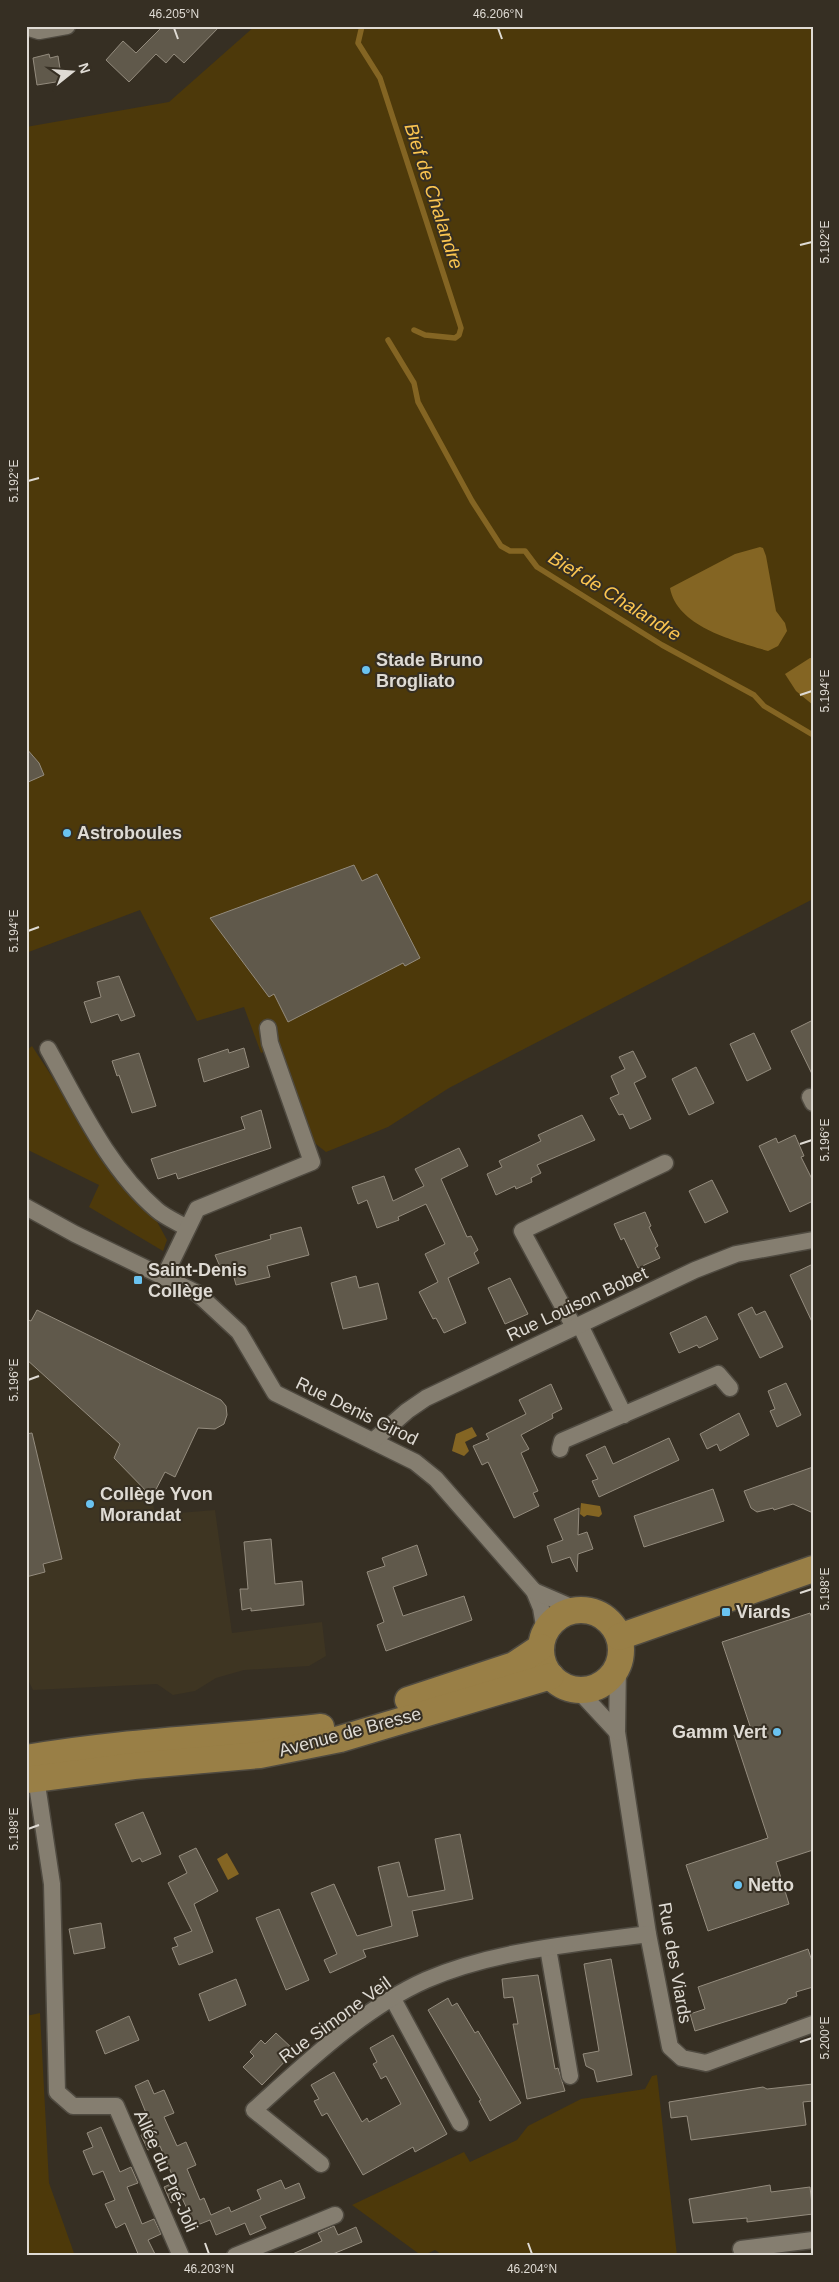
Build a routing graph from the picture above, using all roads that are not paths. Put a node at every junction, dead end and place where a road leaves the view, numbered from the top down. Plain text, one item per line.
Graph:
1 (67, 26) edge
2 (26, 28) edge
3 (268, 1028) dead end
4 (48, 1049) dead end
5 (665, 1163) dead end
6 (26, 1207) edge
7 (187, 1228) junction
8 (813, 1240) edge
9 (164, 1277) junction
10 (577, 1326) junction
11 (730, 1388) dead end
12 (624, 1415) junction
13 (374, 1440) junction
14 (560, 1449) dead end
15 (813, 1569) edge
16 (534, 1591) junction
17 (578, 1610) junction
18 (620, 1638) junction
19 (543, 1640) junction
20 (618, 1665) junction
21 (551, 1676) junction
22 (578, 1690) junction
23 (616, 1732) junction
24 (29, 1769) edge
25 (648, 1934) junction
26 (548, 1948) junction
27 (393, 2000) junction
28 (813, 2024) edge
29 (570, 2076) dead end
30 (460, 2123) dead end
31 (320, 2164) dead end
32 (336, 2215) dead end
33 (813, 2240) edge
34 (740, 2249) dead end
35 (181, 2256) edge
36 (235, 2256) edge

1 - 2 street
3 - 7 street
4 - 7 street
5 - 10 street
6 - 9 street, Rue Denis Girod
7 - 9 street
8 - 10 street, Rue Louison Bobet
9 - 13 street, Rue Denis Girod
10 - 12 street
10 - 13 street, Rue Louison Bobet
11 - 12 street
12 - 14 street
13 - 16 street, Rue Denis Girod
15 - 18 main road
16 - 17 street, Rue Denis Girod
16 - 19 street, Rue Denis Girod
17 - 18 main road
17 - 19 main road
18 - 20 main road
19 - 21 main road
19 - 24 main road, Avenue de Bresse
20 - 22 main road
20 - 23 street, Rue des Viards
21 - 22 main road
21 - 24 main road, Avenue de Bresse
22 - 23 street
23 - 25 street, Rue des Viards
24 - 35 street, Allée du Pré-Joli
25 - 26 street, Rue Simone Veil
25 - 28 street, Rue des Viards
26 - 27 street, Rue Simone Veil
26 - 29 street
27 - 30 street
27 - 31 street, Rue Simone Veil
32 - 36 street
33 - 34 street

